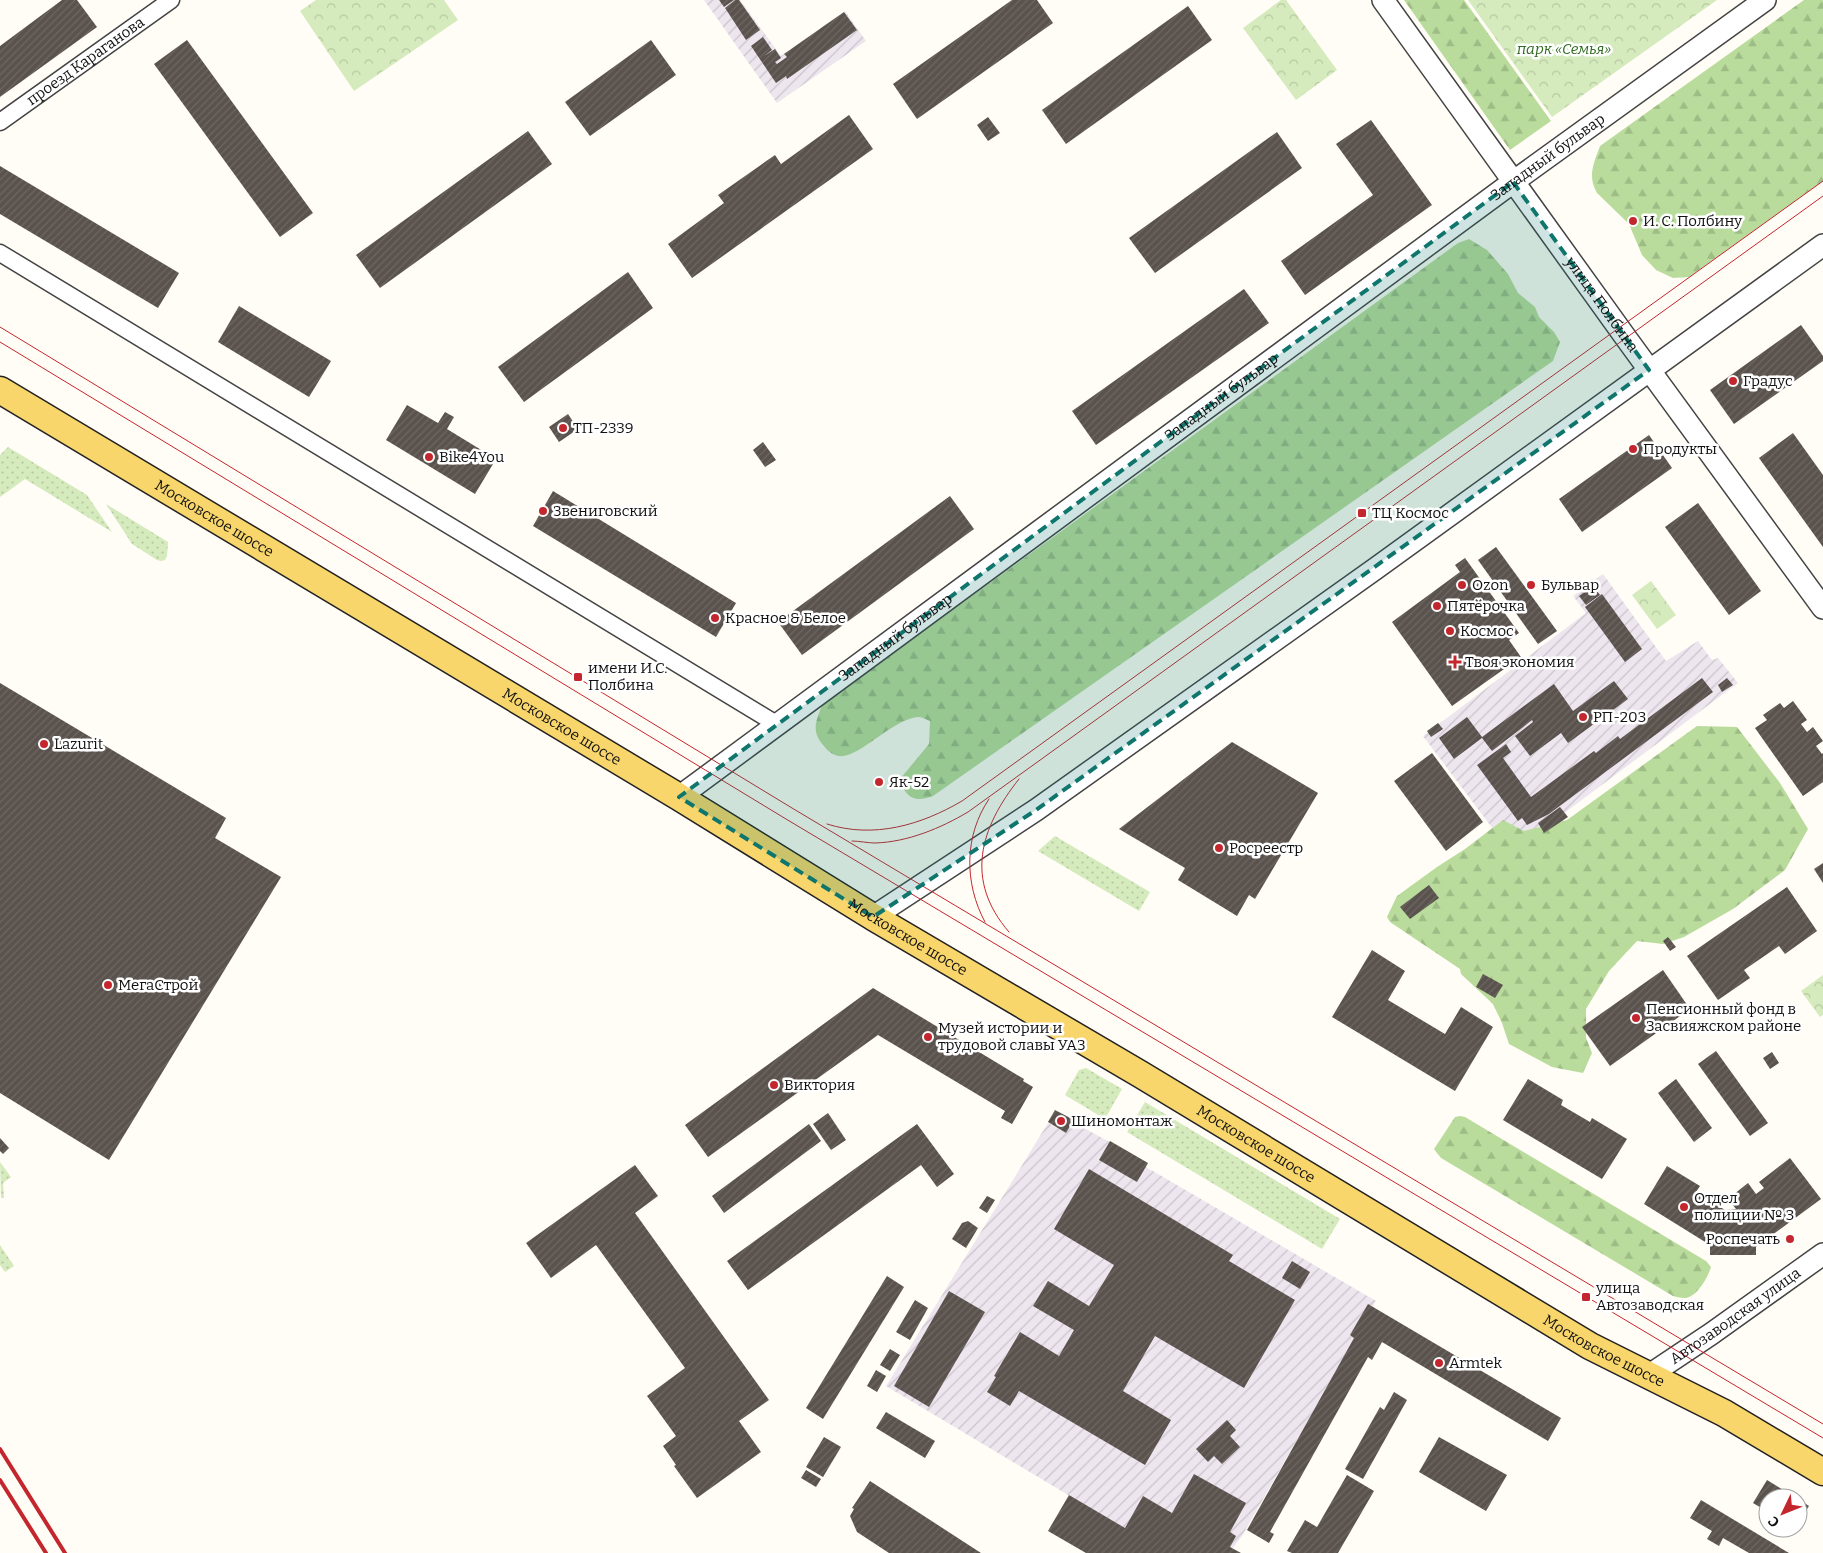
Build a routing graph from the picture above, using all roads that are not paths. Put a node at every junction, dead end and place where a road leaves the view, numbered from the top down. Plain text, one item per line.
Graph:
1 (171, 0) edge
2 (1383, 0) edge
3 (1765, 0) edge
4 (0, 122) edge
5 (1513, 182) junction
6 (1823, 245) edge
7 (0, 253) edge
8 (1650, 370) junction
9 (0, 390) edge
10 (1823, 608) edge
11 (778, 724) junction
12 (679, 797) junction
13 (873, 917) junction
14 (1823, 1254) edge
15 (1648, 1376) junction
16 (1823, 1472) edge

1 - 4 street, проезд Караганова
2 - 5 street, улица Полбина
3 - 5 street, Западный бульвар
5 - 8 street, улица Полбина
5 - 11 street, Западный бульвар
6 - 8 street
7 - 11 street
8 - 10 street, улица Полбина
8 - 13 street
9 - 12 main road, Московское шоссе
11 - 12 street, Западный бульвар
12 - 13 main road, Московское шоссе
13 - 15 main road, Московское шоссе
14 - 15 street, Автозаводская улица
15 - 16 main road, Московское шоссе

